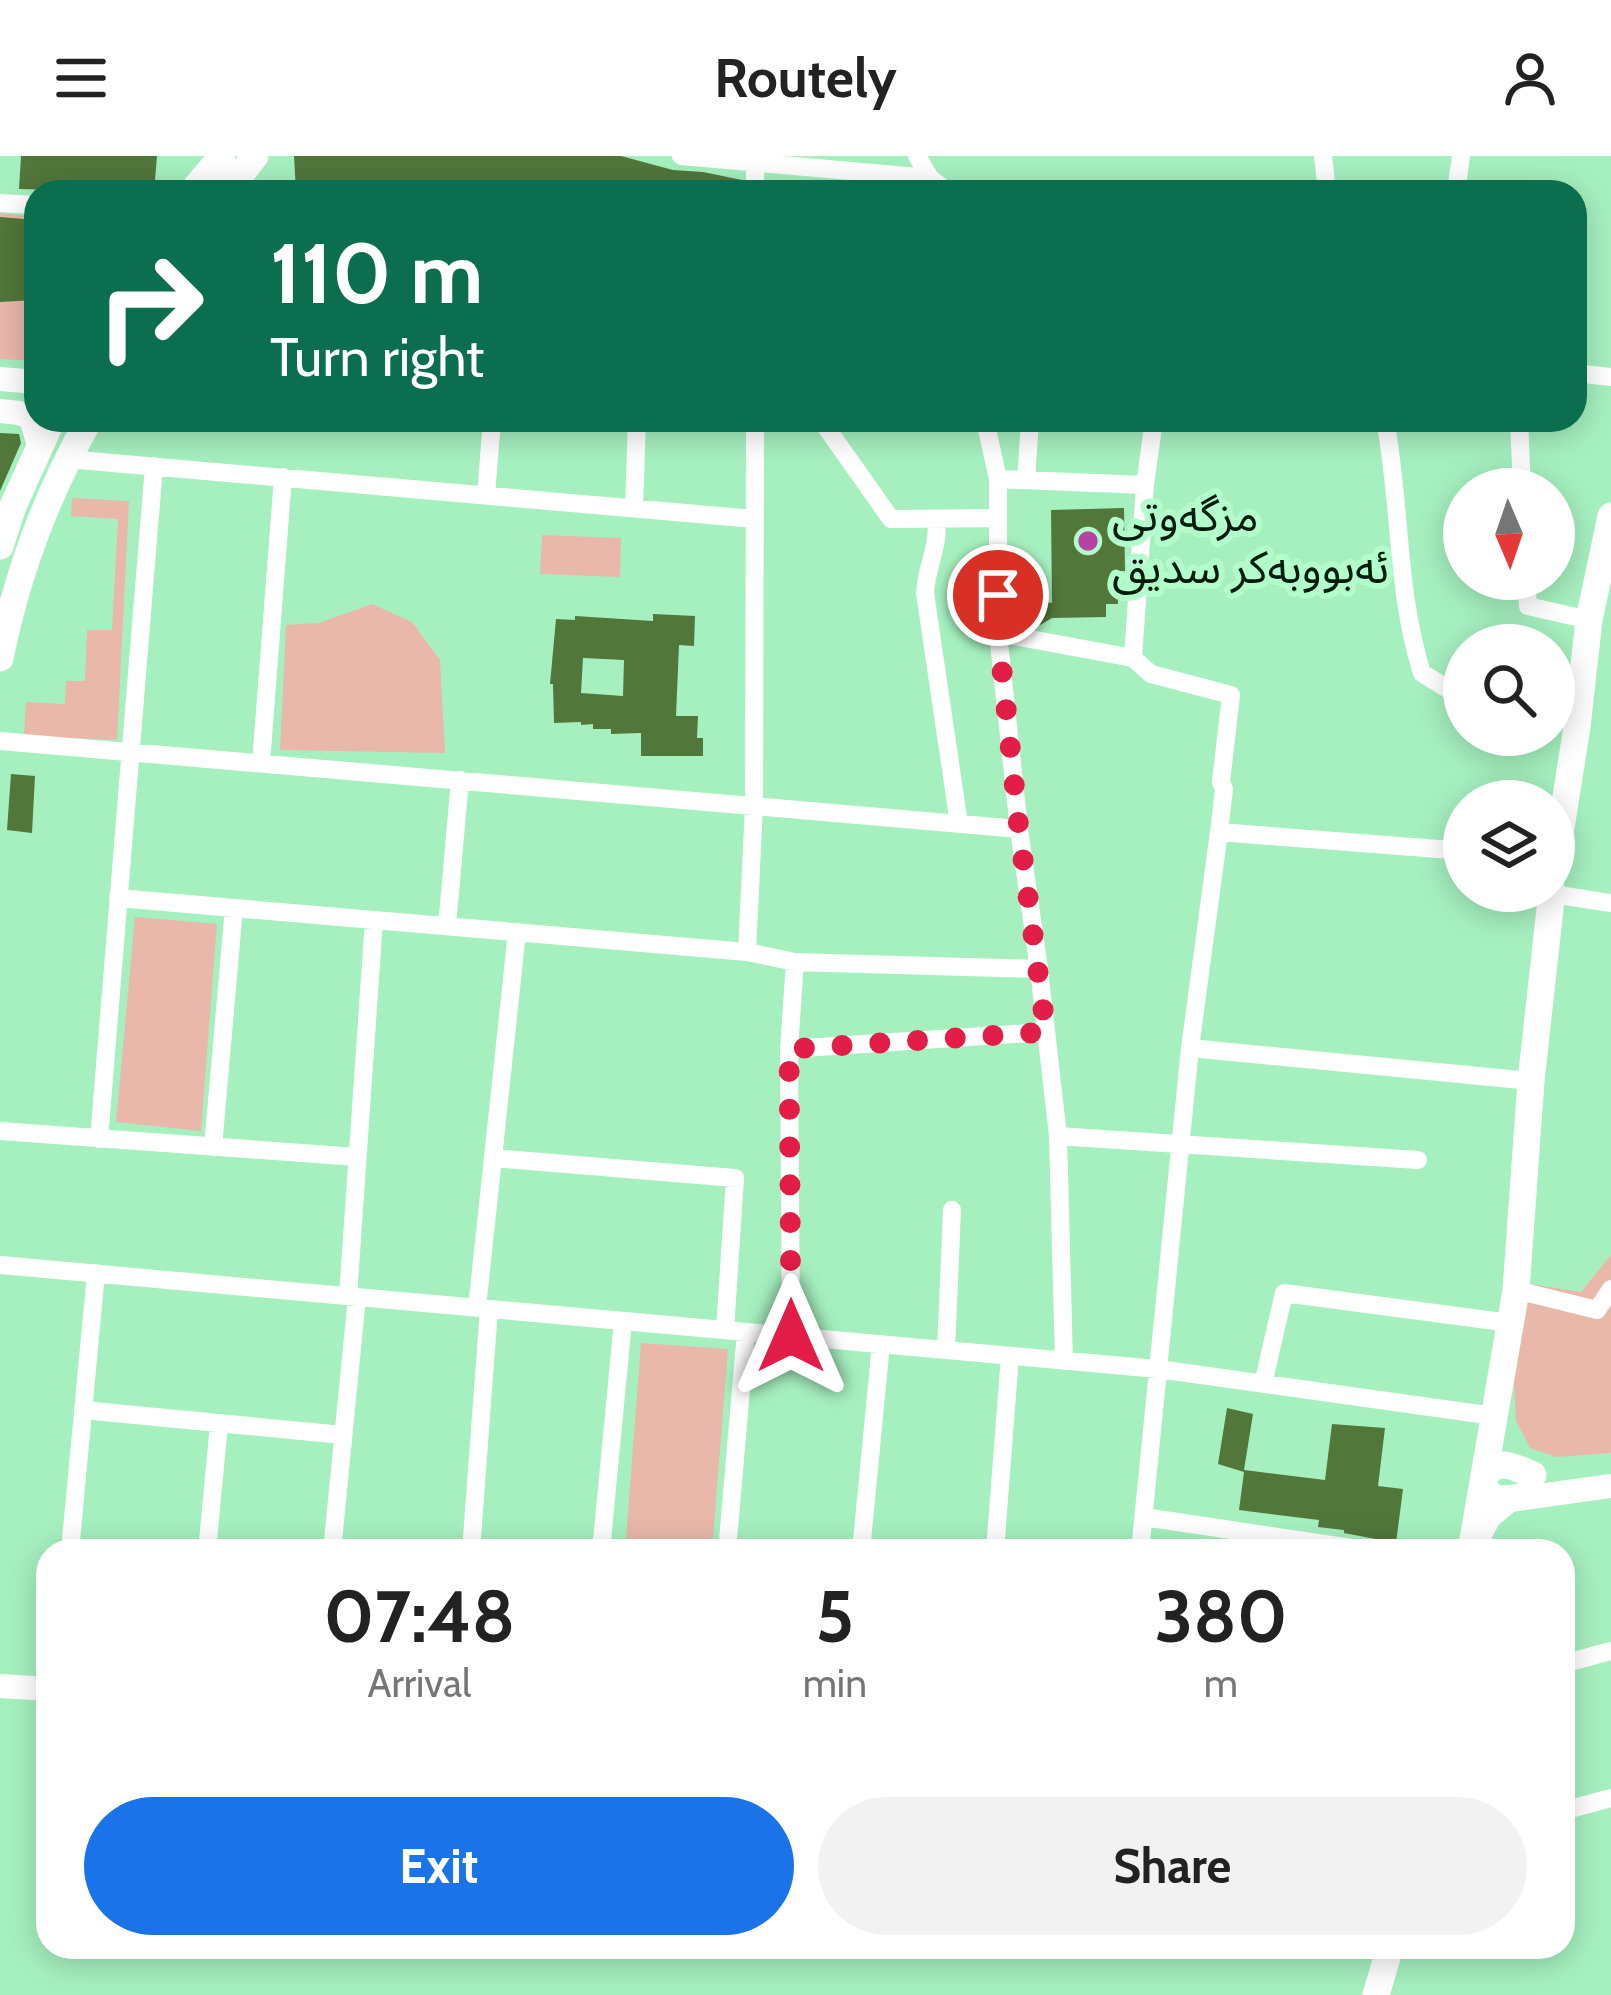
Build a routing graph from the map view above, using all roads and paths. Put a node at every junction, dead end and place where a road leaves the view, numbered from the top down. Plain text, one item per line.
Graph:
1 (222, 156) edge
2 (255, 156) edge
3 (681, 156) edge
4 (917, 156) edge
5 (755, 164) junction
6 (930, 178) junction
7 (202, 180) edge
8 (236, 180) edge
9 (755, 180) edge
10 (933, 180) edge
11 (3, 380) edge
12 (3, 412) edge
13 (82, 432) edge
14 (491, 432) edge
15 (637, 432) edge
16 (755, 432) edge
17 (829, 432) edge
18 (988, 432) edge
19 (1029, 432) edge
20 (1152, 432) edge
21 (1387, 432) edge
22 (1520, 432) edge
23 (45, 433) edge
24 (67, 459) junction
25 (154, 466) junction
26 (1521, 468) edge
27 (283, 477) junction
28 (998, 479) junction
29 (1026, 480) junction
30 (1145, 484) junction
31 (486, 495) junction
32 (634, 508) junction
33 (1611, 516) edge
34 (998, 518) junction
35 (755, 519) junction
36 (936, 519) junction
37 (0, 546) edge
38 (1528, 600) edge
39 (1589, 620) junction
40 (998, 633) junction
41 (0, 658) edge
42 (1133, 658) junction
43 (1443, 686) edge
44 (1575, 686) edge
45 (0, 740) edge
46 (130, 752) junction
47 (261, 763) junction
48 (460, 780) junction
49 (754, 806) junction
50 (959, 824) junction
51 (1019, 829) junction
52 (1219, 832) junction
53 (1443, 849) edge
54 (1575, 885) edge
55 (118, 898) junction
56 (1611, 903) edge
57 (234, 908) junction
58 (1549, 912) edge
59 (374, 920) junction
60 (447, 926) junction
61 (517, 932) junction
62 (747, 952) junction
63 (795, 962) junction
64 (1040, 969) junction
65 (1046, 1032) junction
66 (1190, 1048) junction
67 (789, 1049) junction
68 (1531, 1081) junction
69 (0, 1131) edge
70 (1058, 1136) junction
71 (99, 1139) junction
72 (1182, 1143) junction
73 (213, 1147) junction
74 (357, 1157) junction
75 (493, 1158) junction
76 (1418, 1160) dead end
77 (952, 1210) dead end
78 (0, 1264) edge
79 (96, 1273) junction
80 (1611, 1289) edge
81 (1516, 1290) junction
82 (352, 1296) junction
83 (483, 1308) junction
84 (623, 1321) junction
85 (1510, 1323) junction
86 (735, 1331) junction
87 (791, 1336) junction
88 (881, 1344) junction
89 (946, 1350) junction
90 (1010, 1356) junction
91 (1064, 1361) junction
92 (1158, 1370) junction
93 (1263, 1384) junction
94 (83, 1410) junction
95 (1494, 1416) junction
96 (219, 1424) junction
97 (343, 1436) junction
98 (1483, 1480) junction
99 (1526, 1486) junction
100 (1611, 1486) edge
101 (1144, 1517) junction
102 (71, 1539) edge
103 (207, 1539) edge
104 (333, 1539) edge
105 (473, 1539) edge
106 (602, 1539) edge
107 (727, 1539) edge
108 (862, 1539) edge
109 (996, 1539) edge
110 (1141, 1539) edge
111 (1292, 1539) edge
112 (1474, 1539) edge
113 (1478, 1539) edge
114 (1611, 1651) edge
115 (1575, 1661) edge
116 (0, 1686) edge
117 (36, 1688) edge
118 (1611, 1798) edge
119 (1575, 1808) edge
120 (1386, 1959) edge
121 (1376, 1995) edge

1 - 7 main road
2 - 8 main road
3 - 5 street
4 - 6 street
5 - 6 street
5 - 9 street
6 - 10 street
11 - 12 street
13 - 24 main road
14 - 31 street
15 - 32 street
16 - 35 street
17 - 36 street
18 - 28 street
19 - 29 street
20 - 30 street
21 - 43 street
22 - 26 street
23 - 37 main road
24 - 25 street
24 - 41 main road
25 - 27 street
25 - 46 street
27 - 31 street
27 - 47 street
28 - 29 street
28 - 34 street
29 - 30 street
30 - 42 street
31 - 32 street
32 - 35 street
33 - 39 main road
34 - 36 street
34 - 40 street
35 - 49 street
36 - 50 street
38 - 39 street
39 - 44 main road
40 - 42 street
40 - 51 street
42 - 52 street
45 - 46 street
46 - 47 street
46 - 55 street
47 - 48 street
48 - 49 street
48 - 60 street
49 - 50 street
49 - 62 street
50 - 51 street
51 - 64 street
52 - 53 street
52 - 66 street
54 - 56 street
55 - 57 street
55 - 71 street
57 - 59 street
57 - 73 street
58 - 68 main road
59 - 60 street
59 - 74 street
60 - 61 street
61 - 62 street
61 - 75 street
62 - 63 street
63 - 64 street
63 - 67 street
64 - 65 street
65 - 67 street
65 - 70 street
66 - 68 street
66 - 72 street
67 - 87 street
68 - 81 main road
69 - 71 street
70 - 72 street
70 - 91 street
71 - 73 street
72 - 76 street
72 - 92 street
73 - 74 street
74 - 82 street
75 - 83 street
75 - 86 street
77 - 89 street
78 - 79 street
79 - 82 street
79 - 94 street
80 - 81 street
81 - 85 main road
82 - 83 street
82 - 97 street
83 - 84 street
83 - 105 street
84 - 86 street
84 - 106 street
85 - 93 street
85 - 95 main road
86 - 87 street
86 - 107 street
87 - 88 street
88 - 89 street
88 - 108 street
89 - 90 street
90 - 91 street
90 - 109 street
91 - 92 street
92 - 93 street
92 - 101 street
93 - 95 street
94 - 96 street
94 - 102 street
95 - 98 main road
95 - 99 street
96 - 97 street
96 - 103 street
97 - 104 street
98 - 99 main road
98 - 112 main road
99 - 100 street
99 - 113 street
101 - 110 street
101 - 111 street
114 - 115 street
116 - 117 street
118 - 119 street
120 - 121 main road

